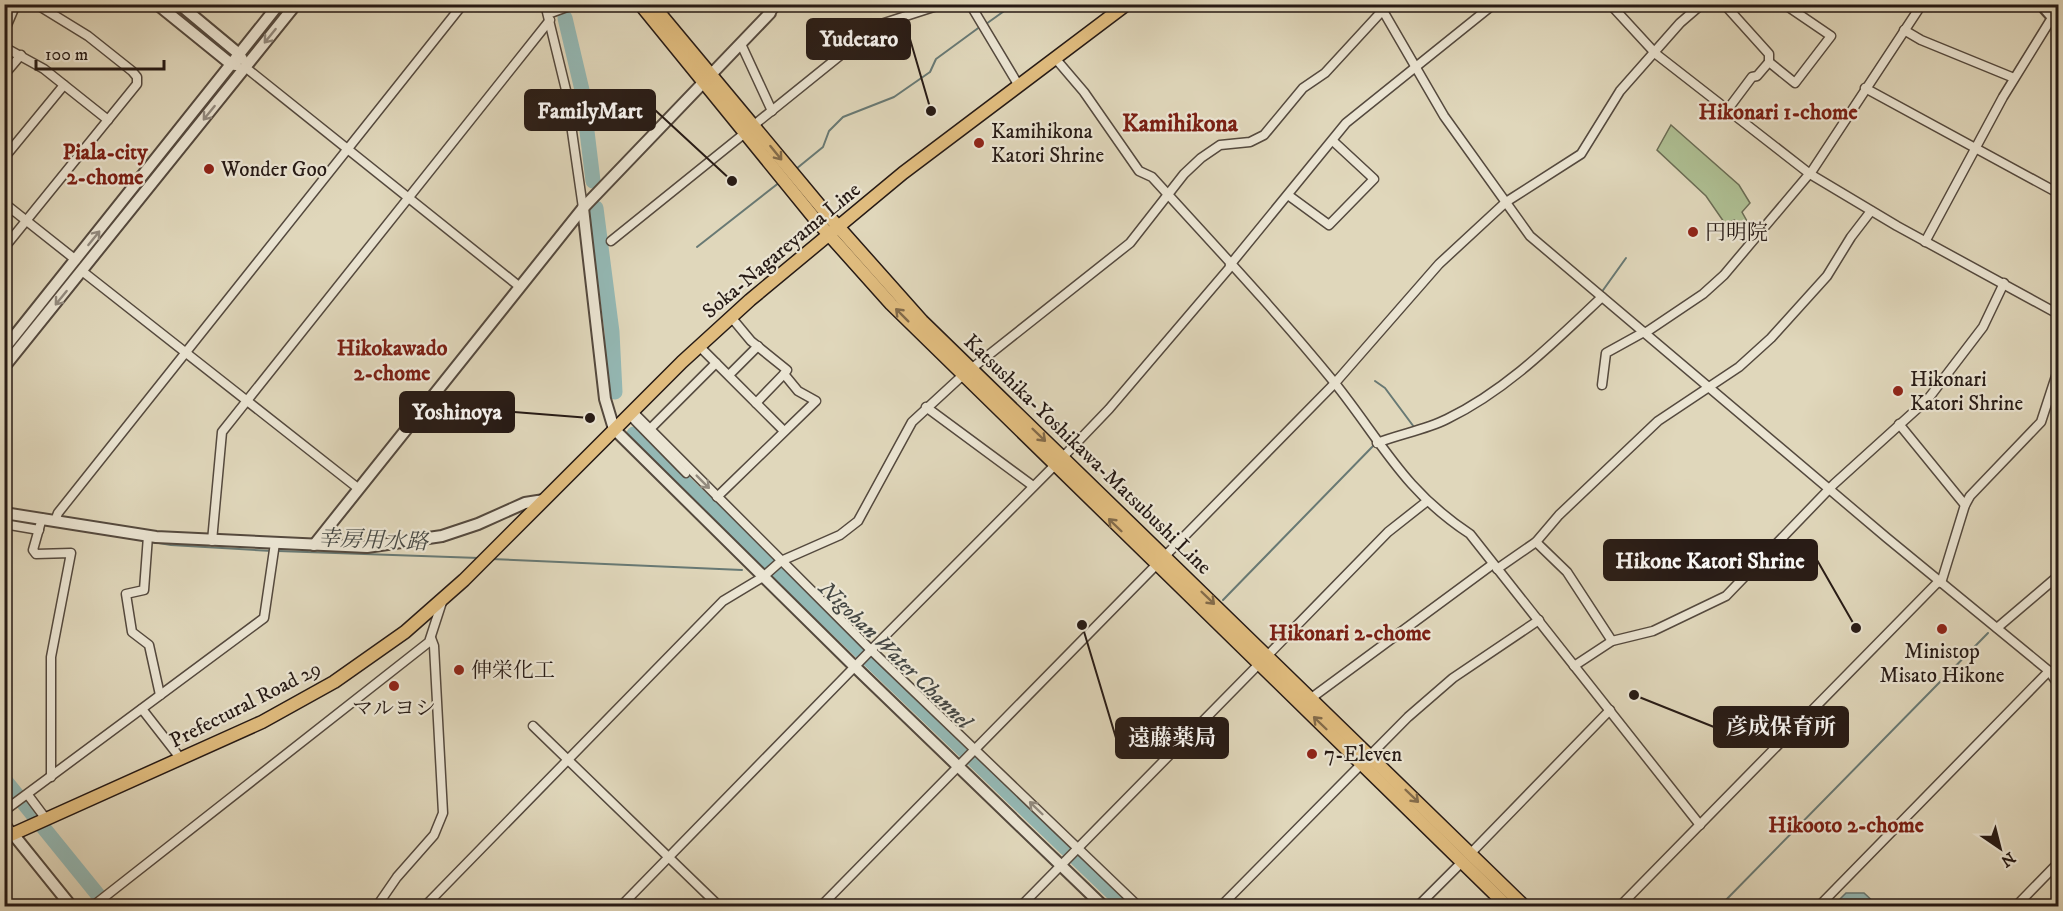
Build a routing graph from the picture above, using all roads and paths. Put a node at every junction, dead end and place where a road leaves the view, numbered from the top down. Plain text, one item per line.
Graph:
1 (16, 4) edge
2 (36, 4) edge
3 (158, 4) edge
4 (179, 4) edge
5 (279, 4) edge
6 (296, 4) edge
7 (463, 4) edge
8 (545, 4) edge
9 (640, 4) edge
10 (652, 4) edge
11 (778, 4) edge
12 (943, 4) edge
13 (970, 4) edge
14 (1127, 4) edge
15 (1494, 4) edge
16 (1610, 4) edge
17 (1702, 4) edge
18 (1724, 4) edge
19 (1784, 4) edge
20 (1922, 4) edge
21 (2041, 4) edge
22 (574, 5) edge
23 (1381, 7) edge
24 (770, 13) joint
25 (549, 17) junction
26 (2056, 20) edge
27 (1904, 30) junction
28 (4, 32) edge
29 (741, 44) junction
30 (4, 47) edge
31 (239, 54) junction
32 (1656, 54) junction
33 (21, 55) junction
34 (1055, 58) junction
35 (1769, 62) junction
36 (231, 64) junction
37 (245, 67) junction
38 (1416, 67) junction
39 (4, 75) edge
40 (2014, 78) junction
41 (708, 79) junction
42 (64, 85) junction
43 (1019, 86) junction
44 (1865, 88) junction
45 (1728, 109) junction
46 (772, 111) junction
47 (108, 120) junction
48 (749, 129) junction
49 (1333, 141) junction
50 (1977, 148) junction
51 (348, 149) junction
52 (4, 158) edge
53 (1810, 173) junction
54 (2058, 193) edge
55 (1168, 195) junction
56 (1288, 195) junction
57 (408, 197) junction
58 (1506, 202) junction
59 (4, 203) edge
60 (583, 208) junction
61 (1871, 211) junction
62 (27, 221) junction
63 (833, 231) junction
64 (611, 241) dead end
65 (1925, 242) junction
66 (4, 249) edge
67 (76, 260) junction
68 (1230, 266) junction
69 (82, 271) junction
70 (2004, 283) junction
71 (520, 287) junction
72 (1602, 297) junction
73 (2058, 314) edge
74 (731, 317) junction
75 (1645, 332) junction
76 (699, 346) junction
77 (758, 346) junction
78 (4, 349) edge
79 (185, 353) junction
80 (716, 363) junction
81 (4, 367) edge
82 (2058, 370) edge
83 (967, 372) junction
84 (784, 374) junction
85 (729, 375) junction
86 (1335, 383) junction
87 (1602, 385) dead end
88 (1710, 388) junction
89 (246, 402) junction
90 (756, 403) junction
91 (926, 408) junction
92 (633, 416) junction
93 (1899, 424) junction
94 (614, 429) junction
95 (650, 429) junction
96 (783, 430) junction
97 (1377, 443) junction
98 (1059, 461) junction
99 (686, 474) dead end
100 (1033, 486) junction
101 (359, 489) junction
102 (1829, 489) junction
103 (717, 497) junction
104 (544, 500) junction
105 (1426, 502) junction
106 (1965, 504) junction
107 (4, 513) edge
108 (42, 518) junction
109 (55, 521) junction
110 (4, 524) edge
111 (39, 530) junction
112 (148, 540) junction
113 (212, 541) junction
114 (1536, 542) junction
115 (314, 545) junction
116 (274, 549) junction
117 (484, 559) joint
118 (781, 561) junction
119 (1162, 561) junction
120 (1495, 567) junction
121 (767, 574) junction
122 (2058, 576) edge
123 (1940, 582) junction
124 (444, 599) junction
125 (1539, 620) junction
126 (1998, 628) junction
127 (431, 638) junction
128 (1612, 641) junction
129 (867, 654) junction
130 (1263, 660) junction
131 (1574, 666) junction
132 (855, 667) junction
133 (2049, 671) junction
134 (2058, 684) edge
135 (160, 696) junction
136 (1310, 699) junction
137 (142, 709) junction
138 (1610, 710) junction
139 (533, 726) dead end
140 (976, 751) junction
141 (181, 759) junction
142 (569, 759) junction
143 (1366, 760) junction
144 (963, 764) junction
145 (51, 777) junction
146 (28, 795) junction
147 (4, 811) edge
148 (46, 819) junction
149 (4, 821) edge
150 (1700, 825) junction
151 (9, 836) edge
152 (1074, 853) junction
153 (669, 858) junction
154 (1466, 858) junction
155 (2058, 863) edge
156 (1061, 866) junction
157 (718, 905) dead end
158 (71, 906) edge
159 (93, 906) edge
160 (376, 906) edge
161 (425, 906) edge
162 (621, 906) edge
163 (821, 906) edge
164 (1022, 906) edge
165 (1103, 906) edge
166 (1138, 906) edge
167 (1221, 906) edge
168 (1418, 906) edge
169 (1507, 906) edge
170 (1524, 906) edge
171 (1620, 906) edge
172 (1818, 906) edge
173 (2016, 906) edge

1 - 28 street
2 - 47 street
3 - 36 street
4 - 31 street
5 - 31 street
6 -> 37 street
7 - 51 street
8 - 25 street
9 - 41 main road, Katsushika-Yoshikawa-Matsubushi Line
10 - 41 main road, Katsushika-Yoshikawa-Matsubushi Line
11 - 24 street
12 - 46 street
13 - 43 street
14 - 34 main road, Soka-Nagareyama Line
15 - 38 street
16 - 32 street
17 - 32 street
18 - 35 street
19 - 35 street
20 - 27 street
21 - 26 street
22 - 25 street
23 - 38 street
23 - 55 street
24 - 29 street
25 - 57 street
25 - 60 street
26 - 40 street
27 - 40 street
27 - 44 street
29 - 41 street
29 - 46 street
30 - 33 street
31 - 36 street
31 - 37 street
32 - 45 street
32 - 58 street
33 - 39 street
33 - 42 street
34 - 43 main road, Soka-Nagareyama Line
34 - 55 street
35 - 45 street
36 - 37 street
67 -> 36 street
37 - 51 street
37 -> 69 street
38 - 49 street
38 - 58 street
40 - 50 street
41 - 48 main road, Katsushika-Yoshikawa-Matsubushi Line
41 - 60 street
42 - 47 street
42 - 52 street
43 - 63 main road, Soka-Nagareyama Line
44 - 50 street
44 - 53 street
45 - 53 street
46 - 48 street
47 - 62 street
48 - 63 main road, Katsushika-Yoshikawa-Matsubushi Line
48 - 64 street
49 - 56 street
49 - 56 street
50 - 54 street
50 - 65 street
51 - 57 street
51 - 79 street
53 - 61 street
53 - 75 street
55 - 68 street
55 - 83 street
56 - 68 street
57 - 71 street
57 - 89 street
58 - 72 street
58 - 86 street
59 - 62 street
60 - 71 street
60 - 94 street
61 - 65 street
61 - 88 street
62 - 66 street
62 - 67 street
63 - 74 main road, Soka-Nagareyama Line
63 - 83 main road, Katsushika-Yoshikawa-Matsubushi Line
65 - 70 street
67 - 78 street
68 - 86 street
68 - 98 street
69 - 79 street
69 -> 81 street
70 - 73 street
70 - 93 street
71 - 101 street
72 - 75 street
72 - 97 street
74 - 76 main road, Soka-Nagareyama Line
74 - 77 street
75 - 87 street
75 - 88 street
76 - 80 street
76 - 92 main road, Soka-Nagareyama Line
77 - 84 street
77 - 85 street
79 - 89 street
79 - 109 street
80 - 85 street
80 - 95 street
82 - 106 street
83 - 91 street
83 - 98 main road, Katsushika-Yoshikawa-Matsubushi Line
84 - 90 street
84 - 96 street
85 - 90 street
86 - 97 street
86 - 119 street
88 - 102 street
88 - 114 street
89 - 101 street
89 - 113 street
90 - 96 street
91 - 100 street
91 - 118 street
92 - 94 main road, Soka-Nagareyama Line
92 - 95 street
92 - 99 street
93 - 102 street
93 - 106 street
94 - 104 main road, Soka-Nagareyama Line
94 - 121 street
95 -> 103 street
96 - 103 street
97 - 105 street
98 - 100 street
98 - 119 main road, Katsushika-Yoshikawa-Matsubushi Line
100 - 129 street
101 - 115 street
102 - 123 street
102 - 128 street
103 - 118 street
104 - 115 street
104 - 117 main road, Soka-Nagareyama Line
105 - 120 street
105 - 130 street
106 - 123 street
107 - 108 street
108 - 109 street
108 - 111 street
109 - 112 street
110 - 111 street
111 - 145 street
112 - 113 street
112 - 135 street
113 - 116 street
114 - 120 street
114 - 128 street
115 - 116 street
116 - 135 street
117 - 124 main road, Prefectural Road 29
118 - 121 street
118 - 129 street
119 - 130 main road, Katsushika-Yoshikawa-Matsubushi Line
119 - 140 street
120 - 125 street
120 - 136 street
121 - 132 street
121 - 142 street
122 - 126 street
123 - 126 street
123 - 150 street
124 - 127 street
124 - 141 main road, Prefectural Road 29
125 - 131 street
125 - 143 street
126 - 133 street
127 - 159 street
127 - 160 street
128 - 131 street
129 - 132 street
129 - 140 street
130 - 136 main road, Katsushika-Yoshikawa-Matsubushi Line
143 -> 130 main road, Katsushika-Yoshikawa-Matsubushi Line
130 - 152 street
131 - 138 street
132 - 144 street
132 - 153 street
133 - 134 street
133 - 172 street
135 - 137 street
136 - 143 main road, Katsushika-Yoshikawa-Matsubushi Line
137 - 141 street
137 - 145 street
138 - 150 street
138 - 154 street
139 - 142 street
140 - 144 street
152 -> 140 street
141 - 148 main road, Prefectural Road 29
142 - 153 street
142 - 161 street
143 - 154 main road, Katsushika-Yoshikawa-Matsubushi Line
143 - 167 street
144 - 156 street
144 - 163 street
145 - 146 street
146 - 147 street
146 - 148 street
148 - 151 main road, Prefectural Road 29
149 - 151 street
150 - 171 street
151 - 158 street
152 - 156 street
152 - 166 street
153 - 157 street
153 - 162 street
154 - 168 street
154 - 169 main road, Katsushika-Yoshikawa-Matsubushi Line
154 - 170 main road, Katsushika-Yoshikawa-Matsubushi Line
155 - 173 street
156 - 164 street
156 - 165 street

